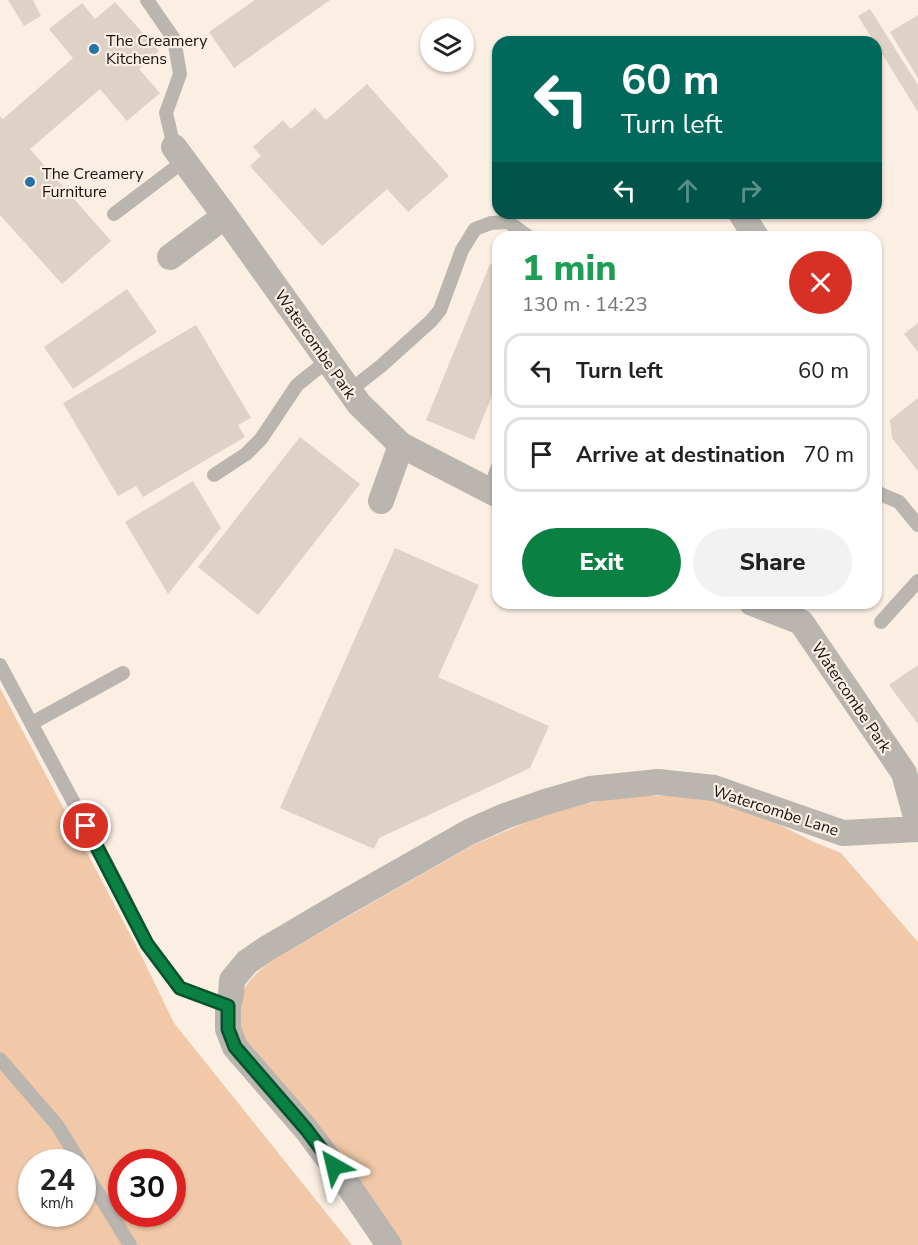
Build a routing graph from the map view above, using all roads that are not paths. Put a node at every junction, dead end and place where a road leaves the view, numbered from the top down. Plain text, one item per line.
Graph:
1 (147, 0) edge
2 (179, 154) junction
3 (114, 214) dead end
4 (225, 216) junction
5 (521, 231) edge
6 (170, 257) dead end
7 (327, 361) junction
8 (349, 391) junction
9 (401, 445) junction
10 (214, 475) dead end
11 (492, 492) edge
12 (882, 495) edge
13 (381, 501) dead end
14 (918, 525) edge
15 (918, 581) edge
16 (789, 609) edge
17 (807, 612) edge
18 (881, 622) dead end
19 (0, 665) edge
20 (123, 673) dead end
21 (32, 723) junction
22 (918, 824) edge
23 (918, 829) edge
24 (228, 1006) junction
25 (0, 1059) edge
26 (72, 1149) edge
27 (96, 1190) edge
28 (130, 1245) edge
29 (389, 1245) edge

1 - 2 lane
2 - 3 lane
2 - 4 street, Watercombe Park
4 - 6 street
4 - 7 street, Watercombe Park
5 - 8 lane
7 - 8 street, Watercombe Park
7 - 10 lane
8 - 9 street, Watercombe Park
9 - 11 street, Watercombe Park
9 - 13 street
12 - 14 lane
15 - 18 lane
16 - 17 street, Watercombe Park
17 - 22 street, Watercombe Park
19 - 21 lane
20 - 21 lane
21 - 24 lane
23 - 24 street, Watercombe Lane
24 - 29 street, Watercombe Lane
25 - 26 lane
27 - 28 lane

